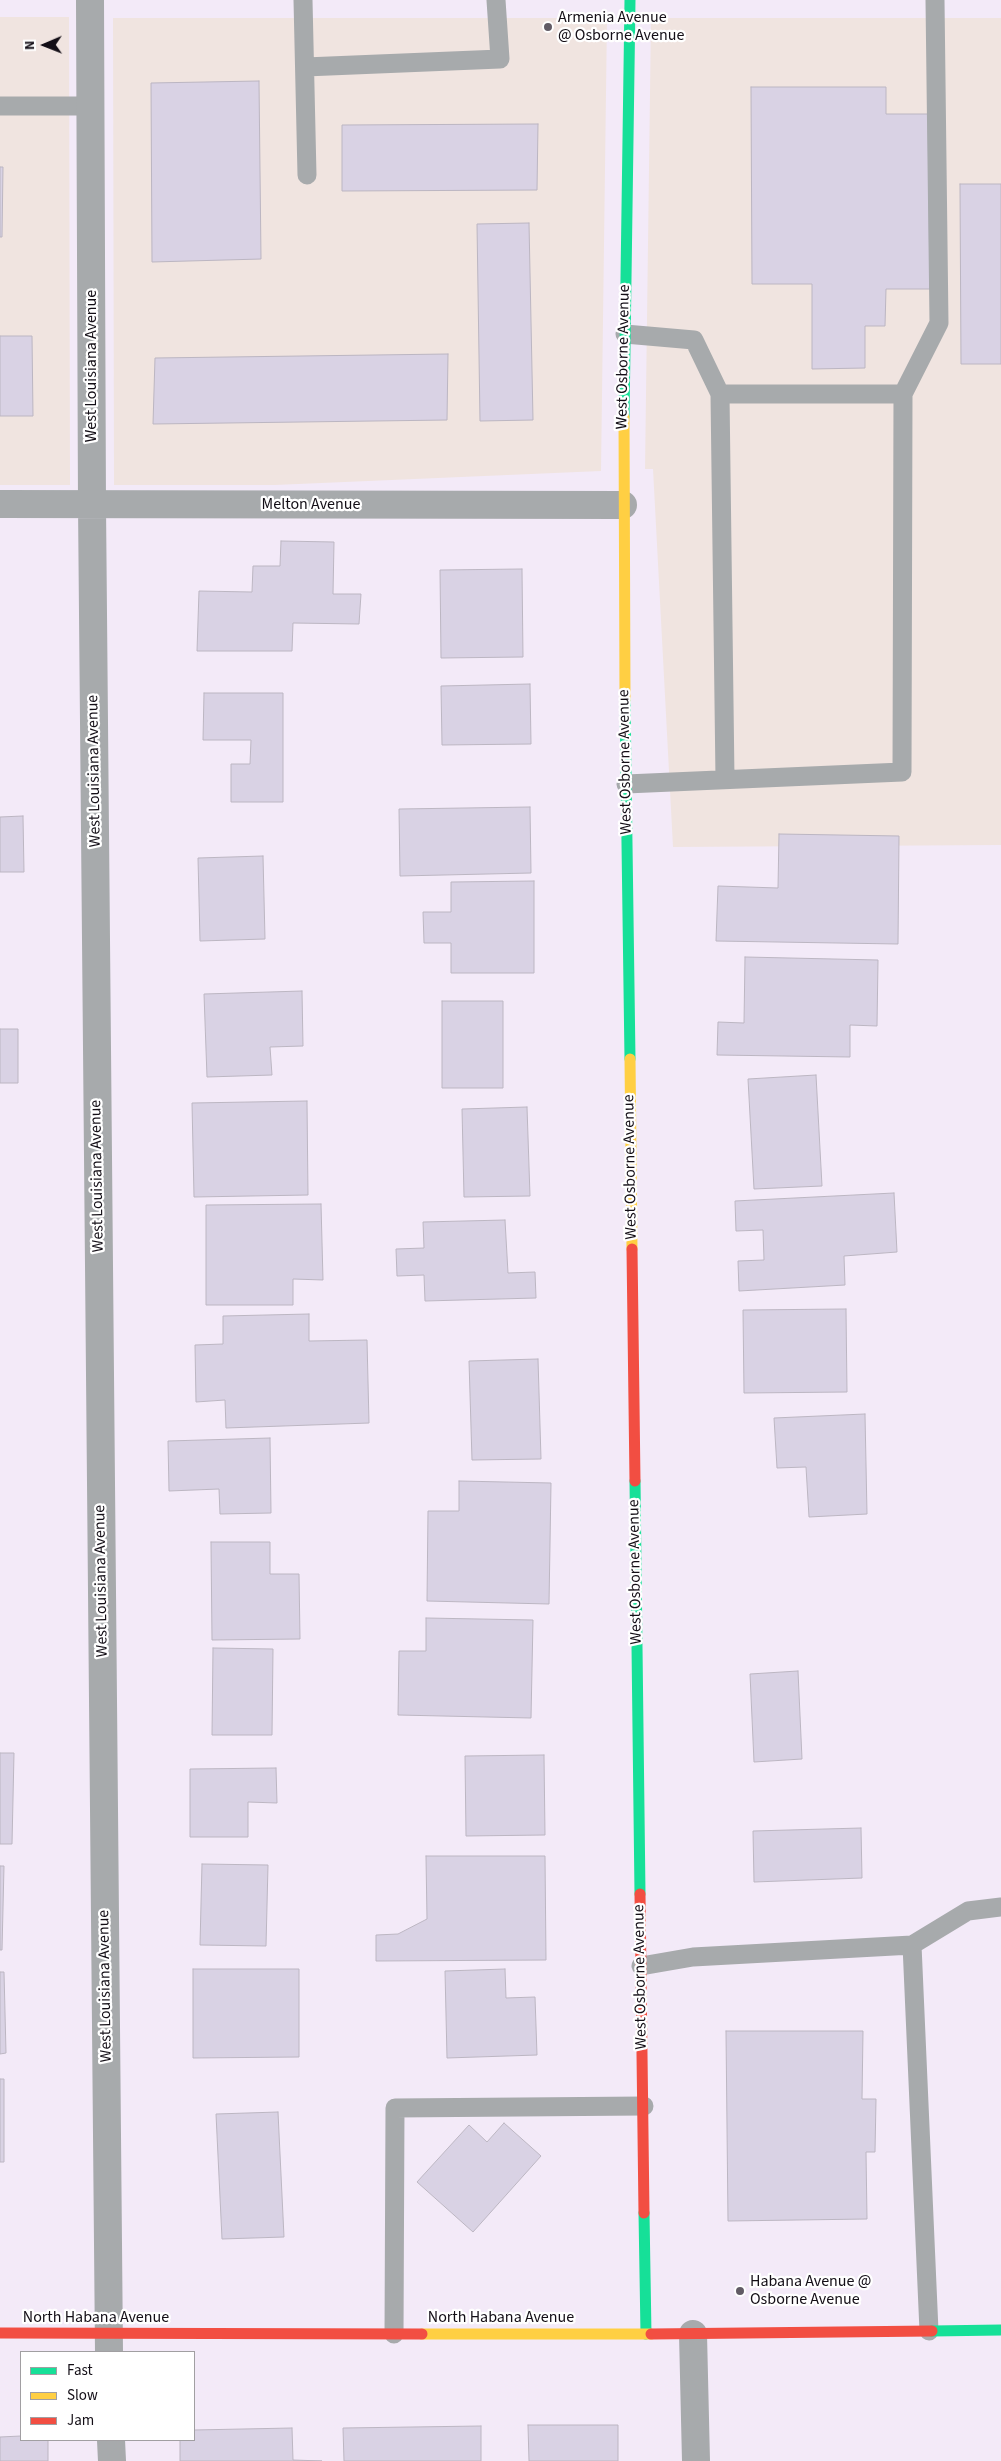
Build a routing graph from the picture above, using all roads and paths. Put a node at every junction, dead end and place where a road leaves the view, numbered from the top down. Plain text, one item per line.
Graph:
1 (90, 0) edge
2 (303, 0) edge
3 (496, 0) edge
4 (630, 0) edge
5 (936, 0) edge
6 (305, 67) junction
7 (0, 106) edge
8 (91, 106) junction
9 (307, 175) dead end
10 (625, 334) junction
11 (720, 394) junction
12 (903, 394) junction
13 (0, 504) edge
14 (92, 505) junction
15 (623, 505) junction
16 (725, 779) junction
17 (626, 784) junction
18 (1001, 1907) edge
19 (912, 1944) junction
20 (641, 1966) junction
21 (644, 2106) junction
22 (1001, 2330) edge
23 (929, 2331) junction
24 (0, 2333) edge
25 (394, 2334) junction
26 (646, 2334) junction
27 (693, 2334) junction
28 (109, 2343) edge
29 (112, 2441) edge
30 (112, 2461) edge
31 (696, 2461) edge

1 - 8 street, West Louisiana Avenue
2 - 6 lane
3 - 6 lane
4 - 10 street, West Osborne Avenue
5 - 12 lane
6 - 9 lane
7 - 8 lane
8 - 14 street, West Louisiana Avenue
10 - 11 lane
10 - 15 street, West Osborne Avenue
11 - 12 lane
11 - 16 lane
12 - 16 lane
13 - 14 street, Melton Avenue
14 - 15 street, Melton Avenue
14 - 28 street, West Louisiana Avenue
15 - 17 street, West Osborne Avenue
16 - 17 lane
17 - 20 street, West Osborne Avenue
18 - 19 lane
19 - 20 lane
19 - 23 lane
20 - 21 street, West Osborne Avenue
21 - 25 lane
21 - 26 street, West Osborne Avenue
22 - 23 street, North Habana Avenue
23 - 27 street, North Habana Avenue
24 - 28 street, North Habana Avenue
25 - 26 street, North Habana Avenue
25 - 28 street, North Habana Avenue
26 - 27 street, North Habana Avenue
27 - 31 street
29 - 30 street

